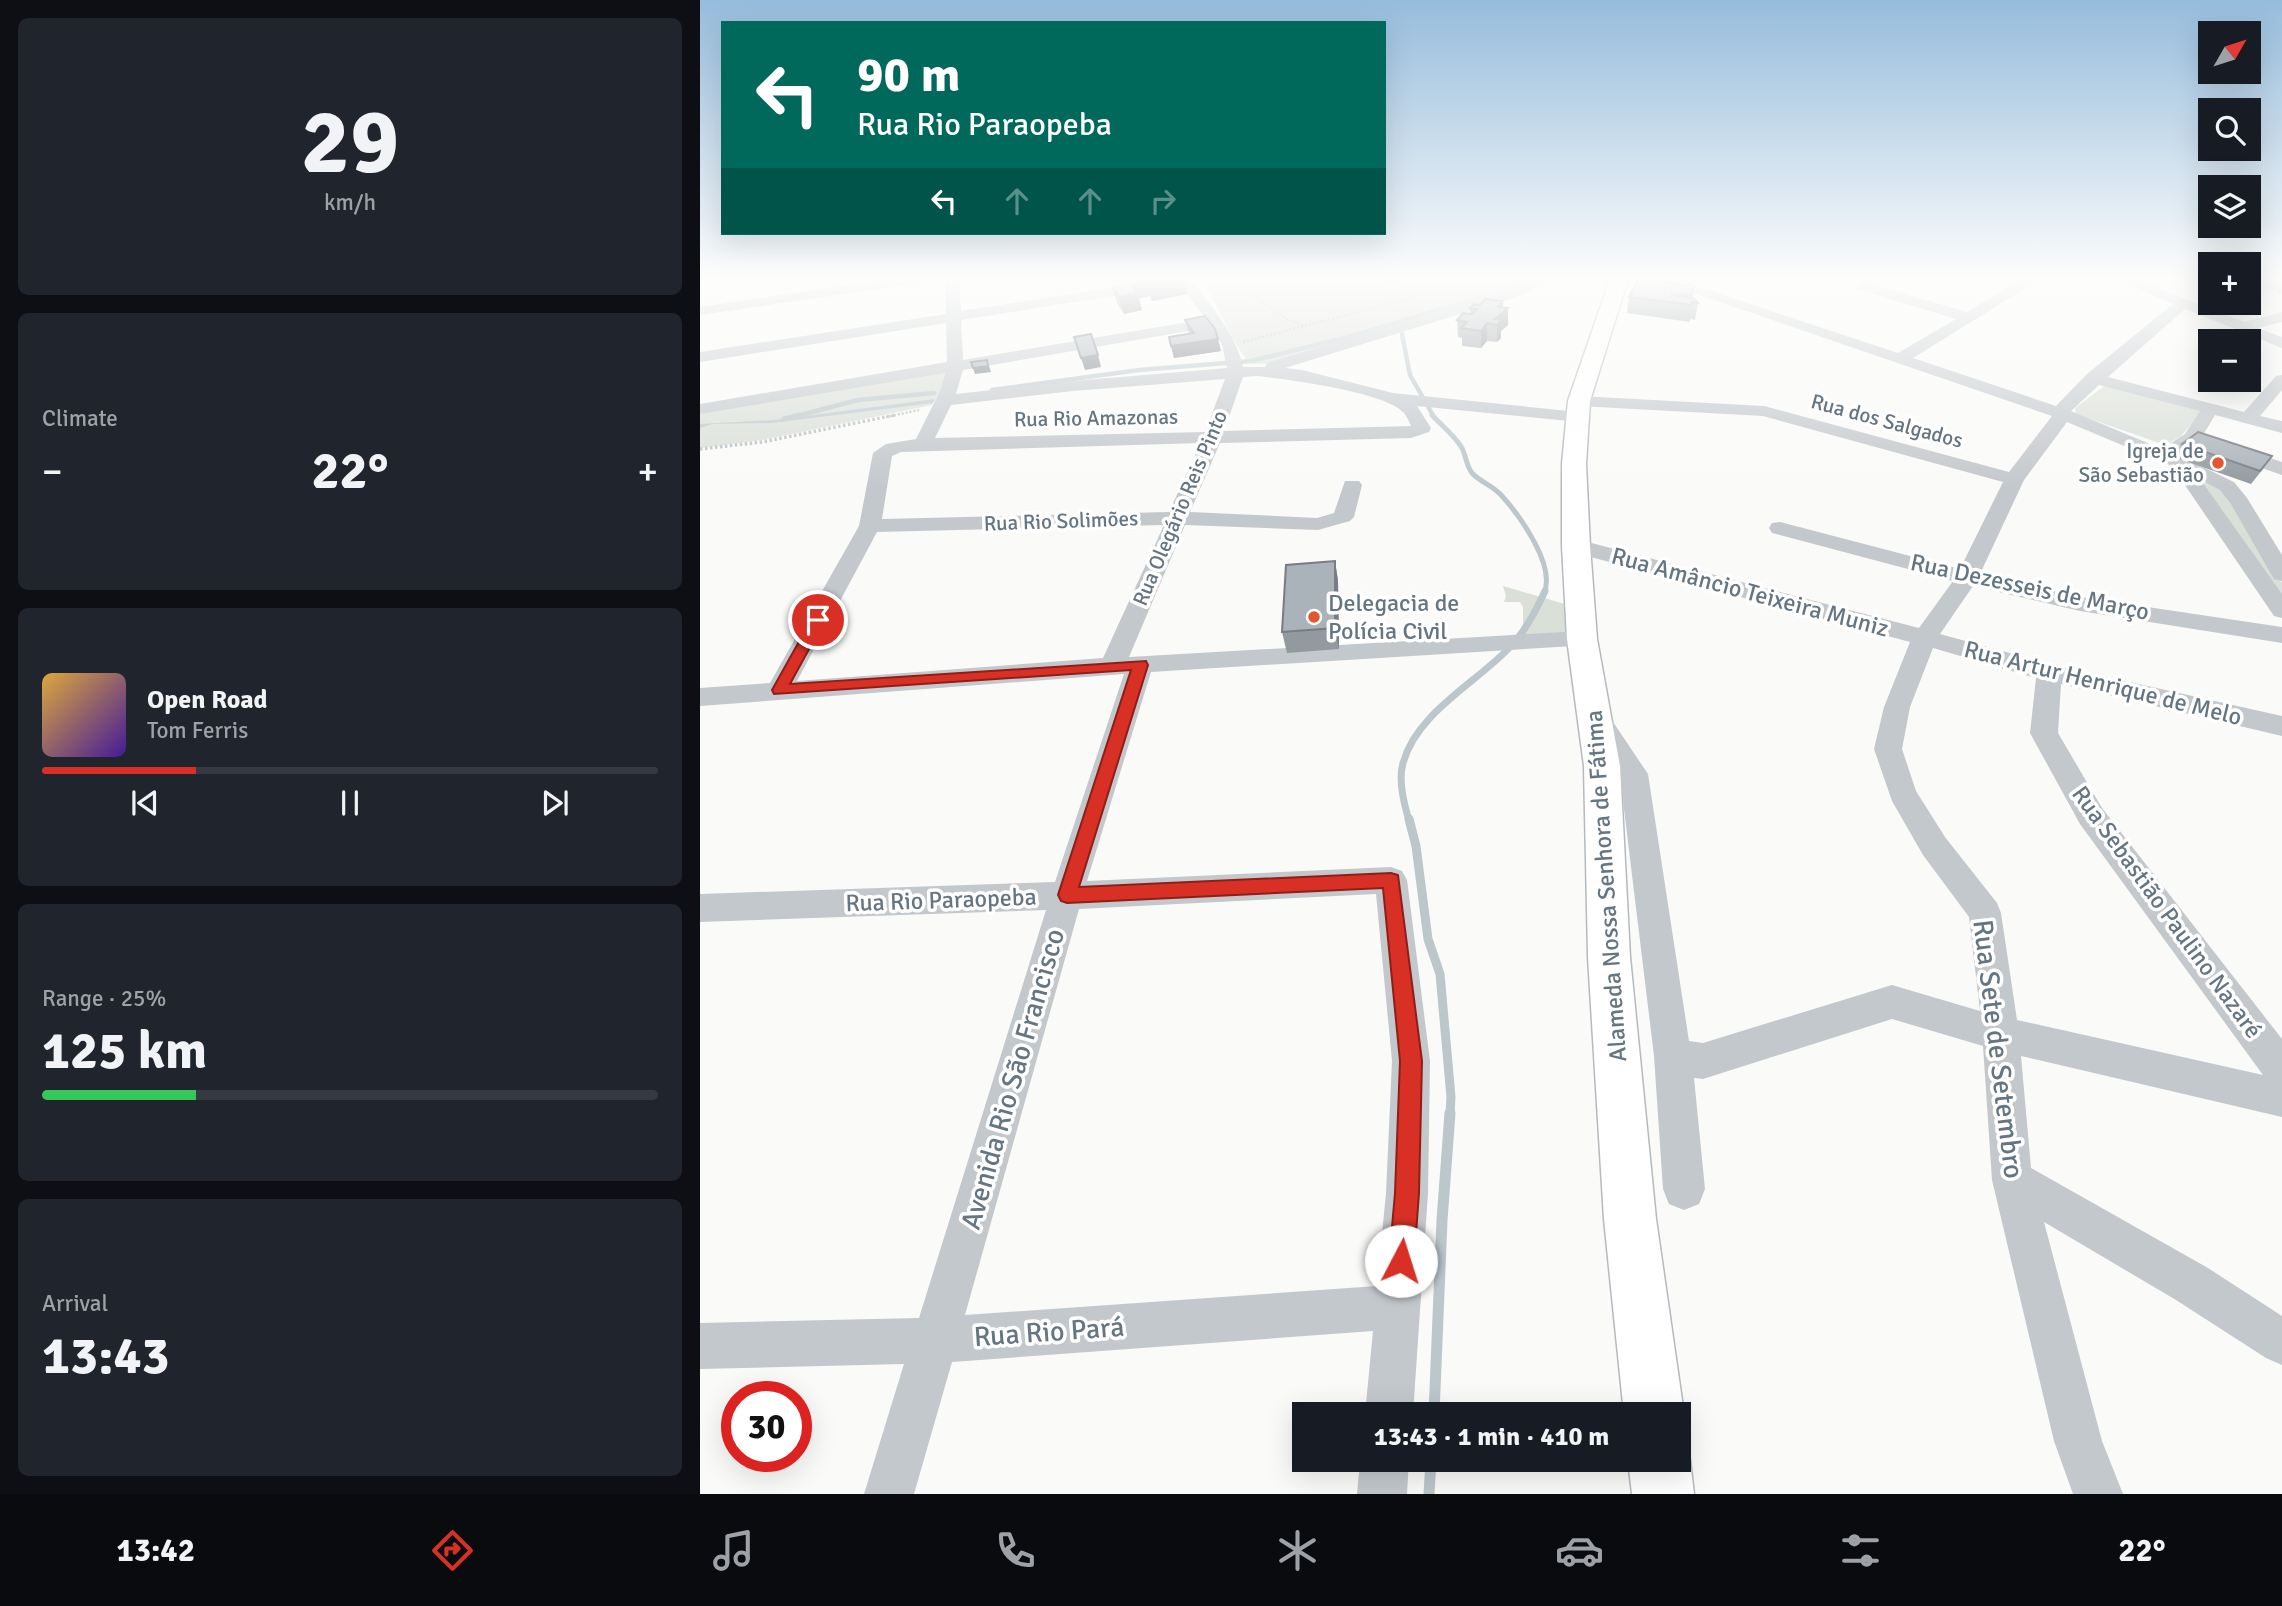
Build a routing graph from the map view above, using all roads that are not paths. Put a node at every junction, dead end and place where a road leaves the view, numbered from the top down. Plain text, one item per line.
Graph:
1 (751, 349) edge
2 (954, 349) edge
3 (1058, 349) edge
4 (1232, 349) edge
5 (1321, 349) edge
6 (1598, 349) edge
7 (1866, 349) edge
8 (1917, 349) edge
9 (2128, 349) edge
10 (700, 357) edge
11 (1899, 360) junction
12 (955, 366) junction
13 (1241, 368) junction
14 (2093, 378) junction
15 (2282, 380) edge
16 (1392, 398) junction
17 (942, 403) junction
18 (2211, 407) junction
19 (700, 409) edge
20 (1579, 409) junction
21 (2060, 414) junction
22 (2249, 417) junction
23 (2282, 427) edge
24 (1212, 439) junction
25 (2205, 443) junction
26 (923, 444) junction
27 (2172, 459) junction
28 (2282, 469) edge
29 (2014, 479) junction
30 (1352, 485) dead end
31 (1177, 518) junction
32 (870, 526) junction
33 (1780, 528) dead end
34 (2224, 528) junction
35 (2257, 531) junction
36 (1576, 546) junction
37 (2245, 556) junction
38 (2278, 567) edge
39 (1967, 578) junction
40 (2282, 611) edge
41 (2282, 635) edge
42 (1582, 639) junction
43 (1924, 639) junction
44 (1126, 665) junction
45 (2049, 673) junction
46 (779, 690) junction
47 (700, 697) edge
48 (1597, 720) junction
49 (2282, 726) edge
50 (1067, 895) junction
51 (700, 908) edge
52 (2001, 1034) junction
53 (1673, 1056) junction
54 (2282, 1069) edge
55 (2282, 1098) edge
56 (2012, 1180) junction
57 (1684, 1189) dead end
58 (1398, 1307) junction
59 (936, 1340) junction
60 (2282, 1342) edge
61 (700, 1346) edge
62 (1390, 1402) edge
63 (1653, 1402) edge
64 (1384, 1472) edge
65 (1661, 1472) edge
66 (889, 1494) edge
67 (1382, 1494) edge
68 (1664, 1494) edge
69 (2098, 1494) edge

1 - 10 street
2 - 12 street
3 - 12 street
4 - 13 street
5 - 13 street
6 - 20 main road, Alameda Nossa Senhora de Fátima
7 - 11 street
8 - 11 street
9 - 14 street, Rua Sete de Setembro
11 - 21 street
12 - 17 street
12 - 19 street
13 - 16 street, Rua dos Salgados
13 - 17 street
13 - 24 street, Rua Olegário Reis Pinto
14 - 18 street
14 - 21 street, Rua Sete de Setembro
15 - 22 street
16 - 20 street, Rua dos Salgados
16 - 24 street, Rua Rio Amazonas
17 - 26 street
18 - 22 street
18 - 25 street
20 - 29 street, Rua dos Salgados
20 - 36 main road, Alameda Nossa Senhora de Fátima
21 - 27 street
21 - 29 street, Rua Sete de Setembro
22 - 23 street
24 - 26 street, Rua Rio Amazonas
24 - 31 street, Rua Olegário Reis Pinto
25 - 27 street
25 - 28 street
26 - 32 street, Rua Rio Amazonas
27 - 34 street
27 - 35 street
29 - 39 street, Rua Sete de Setembro
30 - 31 street, Rua Rio Solimões
31 - 32 street, Rua Rio Solimões
31 - 44 street, Rua Olegário Reis Pinto
32 - 46 street
33 - 39 street, Rua Dezesseis de Março
34 - 35 street
34 - 37 street
35 - 38 street
36 - 42 main road, Alameda Nossa Senhora de Fátima
36 - 43 street, Rua Amâncio Teixeira Muniz
37 - 38 street
37 - 40 street
39 - 41 street, Rua Dezesseis de Março
39 - 43 street, Rua Sete de Setembro
42 - 44 street
42 - 48 main road, Alameda Nossa Senhora de Fátima
43 - 45 street, Rua Artur Henrique de Melo
43 - 52 street, Rua Sete de Setembro
44 - 46 street
44 - 50 street, Avenida Rio São Francisco
45 - 49 street, Rua Artur Henrique de Melo
45 - 54 street, Rua Sebastião Paulino Nazaré
46 - 47 street
48 - 53 street
48 - 63 main road, Alameda Nossa Senhora de Fátima
50 - 51 street, Rua Rio Paraopeba
50 - 58 street, Rua Rio Paraopeba
50 - 59 street, Avenida Rio São Francisco
52 - 53 street
52 - 55 street
52 - 56 street, Rua Sete de Setembro
53 - 57 street
56 - 60 street
56 - 69 street, Rua Sete de Setembro
58 - 59 street, Rua Rio Pará
58 - 62 street
59 - 61 street, Rua Rio Pará
59 - 66 street, Avenida Rio São Francisco
64 - 67 street
65 - 68 main road

